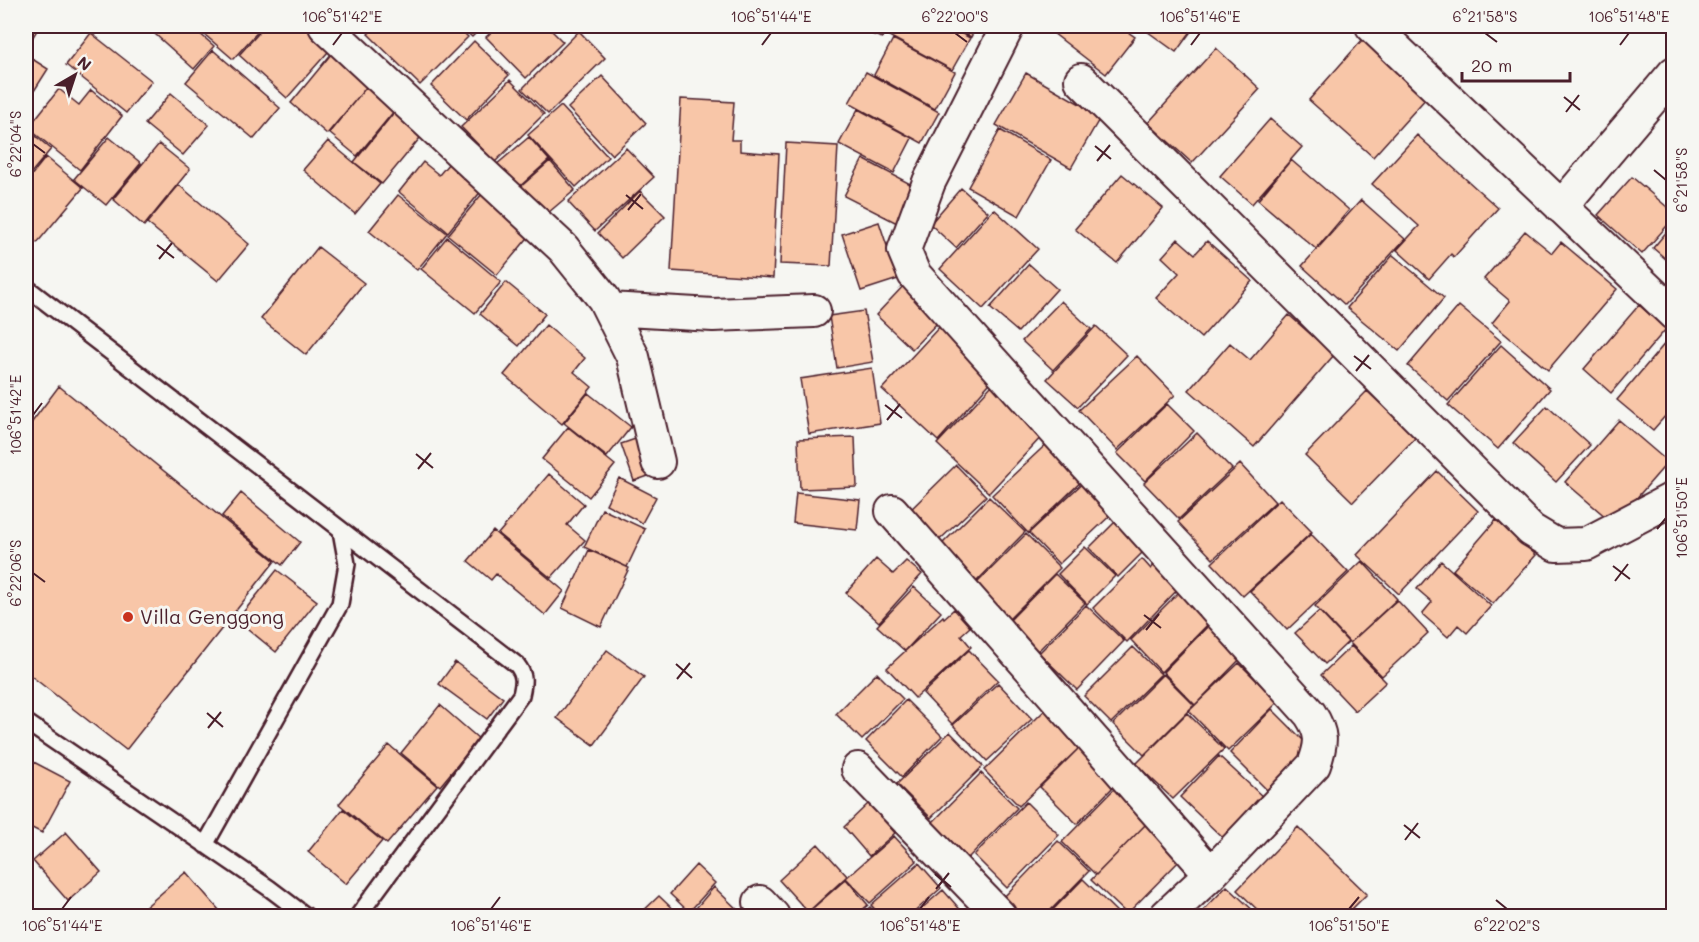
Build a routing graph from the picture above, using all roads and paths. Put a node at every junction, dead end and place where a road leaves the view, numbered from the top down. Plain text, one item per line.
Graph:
1 (325, 26) edge
2 (1008, 26) edge
3 (1372, 26) edge
4 (1674, 73) edge
5 (1081, 80) dead end
6 (1561, 207) junction
7 (26, 287) edge
8 (609, 309) junction
9 (814, 310) dead end
10 (1674, 314) edge
11 (658, 462) dead end
12 (1674, 498) edge
13 (892, 512) dead end
14 (341, 531) junction
15 (26, 722) edge
16 (858, 769) dead end
17 (205, 845) junction
18 (1211, 874) junction
19 (306, 916) edge
20 (358, 916) edge
21 (1000, 916) edge
22 (1166, 916) edge

1 - 8 street
2 - 18 street
3 - 6 street
4 - 6 street
5 - 12 street
6 - 10 street
7 - 14 lane
8 - 9 street
8 - 11 street
13 - 18 street
14 - 17 lane
14 - 20 lane
15 - 17 lane
16 - 21 street
17 - 19 lane
18 - 22 street

